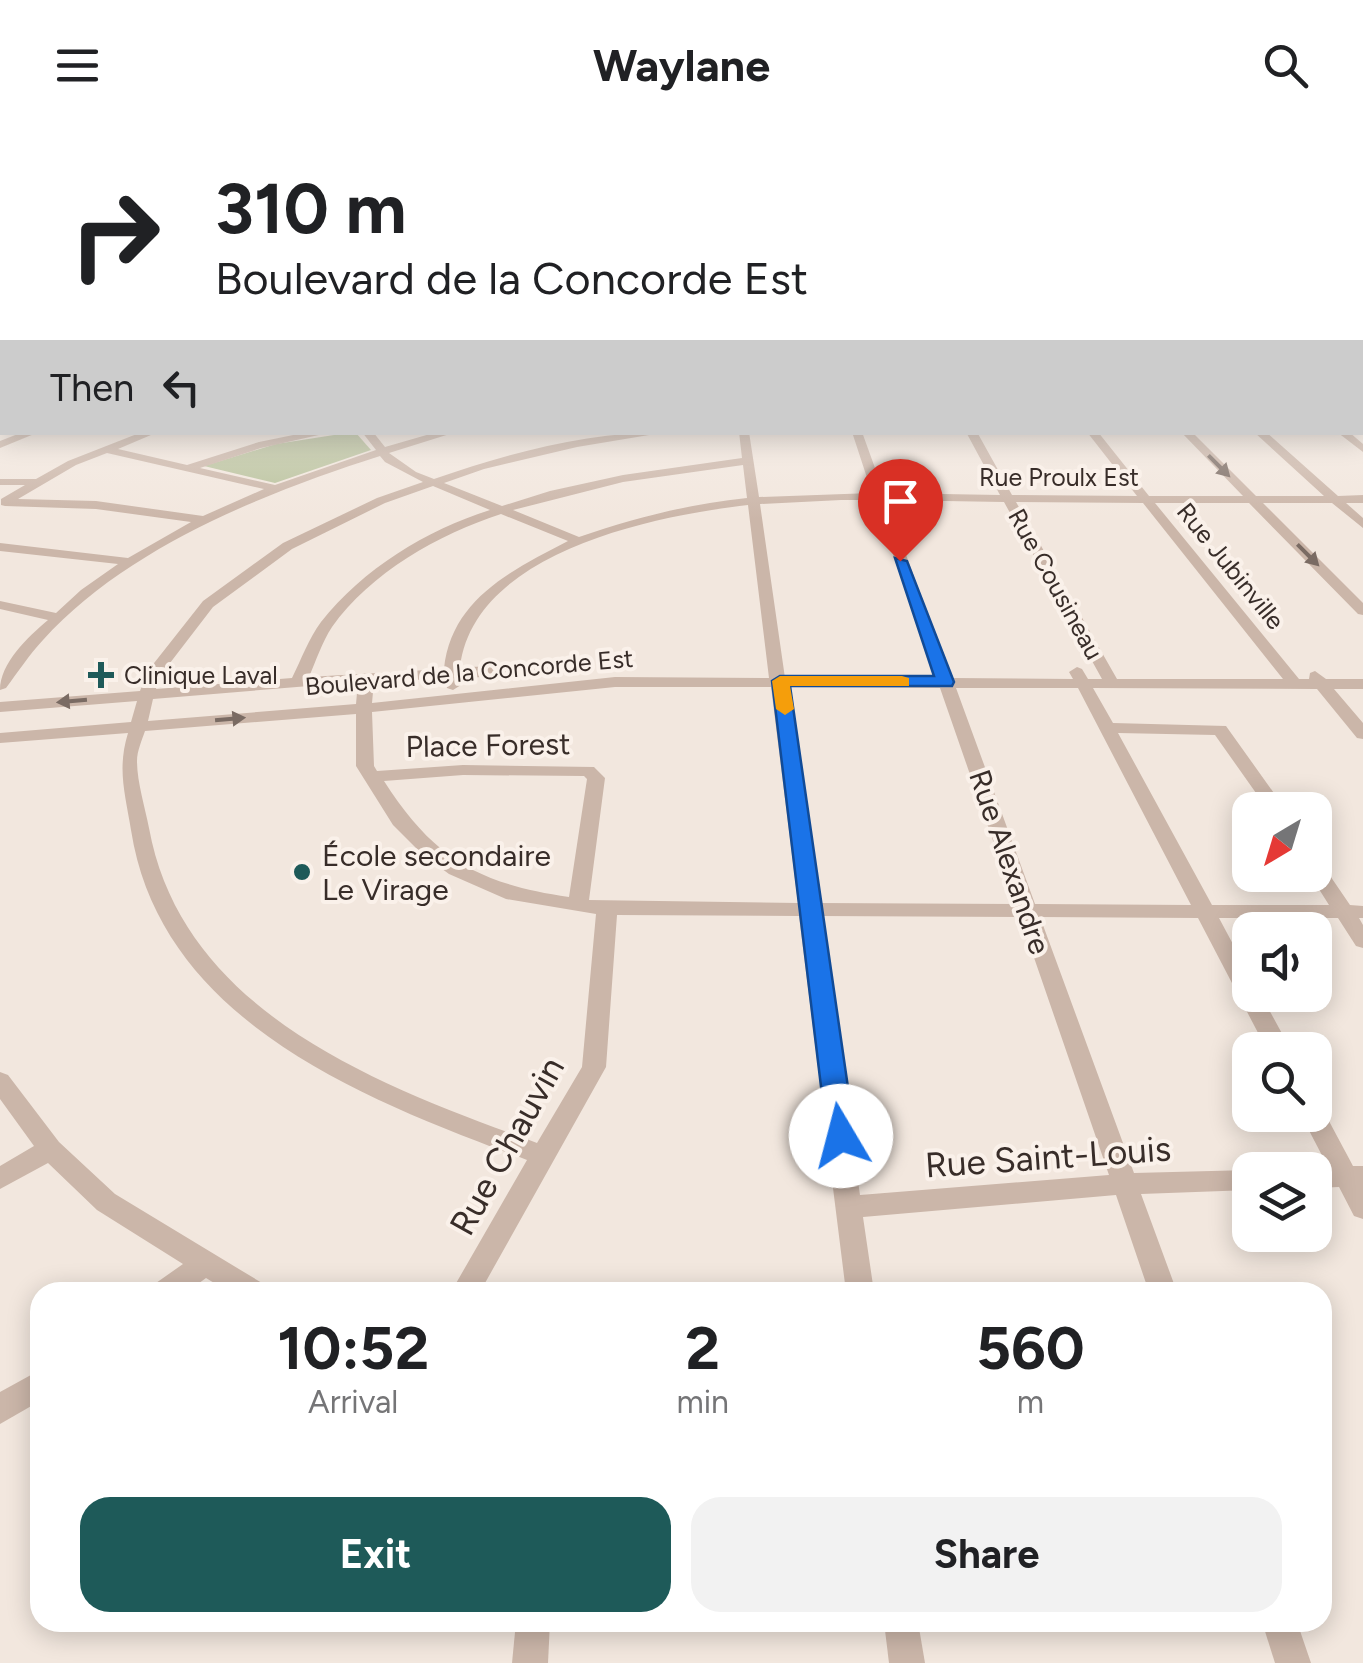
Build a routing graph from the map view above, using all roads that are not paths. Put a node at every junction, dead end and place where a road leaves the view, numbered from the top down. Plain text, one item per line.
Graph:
1 (145, 435) edge
2 (312, 435) edge
3 (370, 435) edge
4 (441, 435) edge
5 (642, 435) edge
6 (744, 435) edge
7 (858, 435) edge
8 (973, 435) edge
9 (1094, 435) edge
10 (1189, 435) edge
11 (1263, 435) edge
12 (107, 450) junction
13 (381, 451) junction
14 (748, 461) junction
15 (188, 468) junction
16 (0, 482) edge
17 (36, 482) junction
18 (430, 482) junction
19 (273, 488) junction
20 (878, 499) junction
21 (1008, 499) junction
22 (1252, 499) junction
23 (1336, 499) junction
24 (1363, 499) edge
25 (755, 500) junction
26 (1146, 500) junction
27 (2, 504) edge
28 (498, 509) junction
29 (203, 520) junction
30 (1363, 524) edge
31 (576, 540) junction
32 (0, 547) edge
33 (132, 562) junction
34 (0, 605) edge
35 (1363, 611) edge
36 (60, 618) junction
37 (1363, 670) edge
38 (451, 674) junction
39 (780, 675) junction
40 (942, 676) junction
41 (1080, 676) junction
42 (1108, 676) junction
43 (366, 677) junction
44 (1289, 677) junction
45 (1316, 677) junction
46 (298, 682) junction
47 (1363, 684) edge
48 (0, 685) edge
49 (143, 695) junction
50 (456, 698) junction
51 (0, 707) edge
52 (364, 708) junction
53 (133, 727) junction
54 (1107, 728) junction
55 (1363, 734) edge
56 (0, 738) edge
57 (370, 777) junction
58 (1264, 792) edge
59 (1332, 888) edge
60 (578, 906) junction
61 (607, 910) junction
62 (810, 910) junction
63 (1027, 910) junction
64 (1204, 910) junction
65 (1353, 912) edge
66 (1363, 941) edge
67 (1269, 1032) edge
68 (0, 1081) edge
69 (1325, 1132) edge
70 (50, 1149) junction
71 (542, 1155) junction
72 (1355, 1177) edge
73 (0, 1179) edge
74 (1232, 1181) edge
75 (1124, 1184) junction
76 (851, 1206) junction
77 (1363, 1208) edge
78 (203, 1264) junction
79 (179, 1282) edge
80 (234, 1282) edge
81 (471, 1282) edge
82 (859, 1282) edge
83 (1159, 1282) edge
84 (30, 1390) edge
85 (0, 1408) edge
86 (532, 1632) edge
87 (902, 1632) edge
88 (1282, 1632) edge
89 (530, 1663) edge
90 (907, 1663) edge
91 (1293, 1663) edge

1 - 12 street
2 - 15 street
3 - 13 street
4 - 13 street
5 - 18 street
6 - 14 street
7 - 20 street, Rue Alexandre
8 - 21 street, Rue Cousineau
9 - 26 street, Rue Jubinville
10 -> 22 street
11 - 23 street
12 - 15 street
12 - 17 street
13 - 18 street
13 - 19 street
14 - 25 street
14 - 28 street
15 - 19 street
16 - 17 street
17 - 27 street
18 - 28 street
18 - 49 street
19 - 29 street
20 - 21 street, Rue Proulx Est
20 - 25 street, Rue Proulx Est
20 - 40 street, Rue Alexandre
21 - 26 street, Rue Proulx Est
21 - 42 street, Rue Cousineau
22 - 23 street, Rue Proulx Est
22 - 26 street, Rue Proulx Est
22 -> 35 street
23 - 24 street, Rue Proulx Est
23 - 30 street
25 - 31 street, Rue Proulx Est
25 - 39 street
26 - 44 street, Rue Jubinville
27 - 29 street
28 - 31 street
28 - 46 street
29 - 33 street
31 - 38 street, Rue Proulx Est
32 - 33 street
33 - 36 street
34 - 36 street
36 - 48 street
37 - 45 street, Boulevard de la Concorde Est
38 - 39 street, Boulevard de la Concorde Est
38 - 43 street, Boulevard de la Concorde Est
38 - 50 street
39 - 40 street, Boulevard de la Concorde Est
39 - 50 street, Boulevard de la Concorde Est
39 - 62 street
40 - 41 street, Boulevard de la Concorde Est
40 - 63 street, Rue Alexandre
41 - 42 street, Boulevard de la Concorde Est
41 - 54 street, Rue Cousineau
42 - 44 street, Boulevard de la Concorde Est
43 - 46 street, Boulevard de la Concorde Est
43 - 52 street
44 - 45 street, Boulevard de la Concorde Est
45 - 47 street, Boulevard de la Concorde Est
45 - 55 street
46 - 49 street, Boulevard de la Concorde Est
49 -> 51 street, Boulevard de la Concorde Est
49 - 53 street
50 - 52 street, Boulevard de la Concorde Est
53 -> 52 street, Boulevard de la Concorde Est
52 - 57 street
53 - 56 street, Boulevard de la Concorde Est
53 - 71 street
54 - 58 street
54 - 64 street, Rue Cousineau
57 - 60 street
57 - 60 street, Place Forest
59 - 65 street
60 - 61 street
61 - 62 street
61 - 71 street, Rue Chauvin
62 - 63 street
62 - 76 street
63 - 64 street
63 - 75 street, Rue Alexandre
64 - 65 street
64 - 67 street, Rue Cousineau
65 - 66 street
68 - 70 street
69 - 72 street
70 - 73 street
70 - 78 street
71 - 81 street, Rue Chauvin
72 - 77 street
74 - 75 street, Rue Saint-Louis
75 - 76 street, Rue Saint-Louis
75 - 83 street, Rue Alexandre
76 - 82 street
78 - 79 street
78 - 80 street
84 - 85 street
86 - 89 street
87 - 90 street
88 - 91 street

